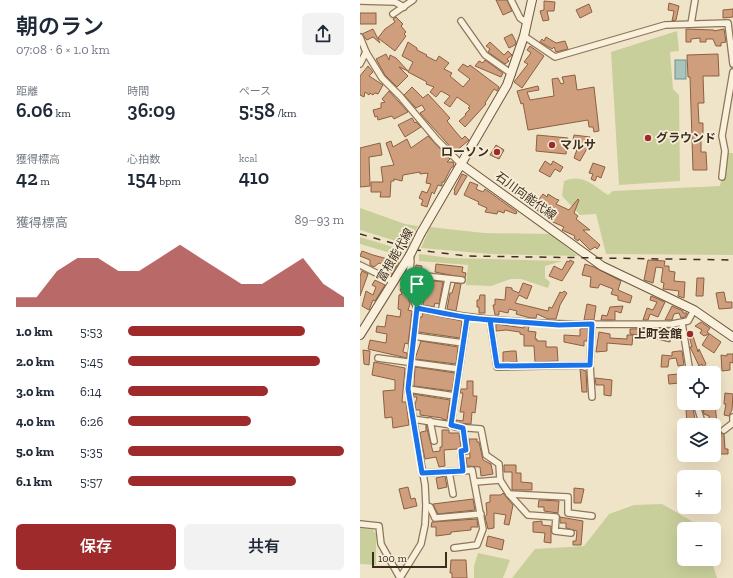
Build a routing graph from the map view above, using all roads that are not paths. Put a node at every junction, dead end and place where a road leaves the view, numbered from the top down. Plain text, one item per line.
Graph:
1 (413, 0) edge
2 (511, 0) edge
3 (532, 0) edge
4 (695, 0) edge
5 (360, 1) edge
6 (395, 1) edge
7 (404, 7) junction
8 (460, 22) dead end
9 (527, 23) junction
10 (691, 24) junction
11 (524, 36) junction
12 (360, 37) edge
13 (366, 52) junction
14 (360, 64) edge
15 (733, 64) edge
16 (733, 72) edge
17 (512, 74) junction
18 (731, 95) edge
19 (462, 165) junction
20 (722, 177) dead end
21 (410, 255) junction
22 (360, 265) edge
23 (448, 279) junction
24 (462, 280) dead end
25 (394, 282) junction
26 (417, 308) junction
27 (694, 310) junction
28 (441, 313) junction
29 (467, 318) junction
30 (490, 320) junction
31 (682, 323) junction
32 (592, 324) junction
33 (360, 335) edge
34 (413, 336) junction
35 (733, 337) edge
36 (463, 343) junction
37 (378, 358) dead end
38 (410, 362) junction
39 (590, 365) junction
40 (689, 366) edge
41 (459, 369) junction
42 (408, 389) junction
43 (455, 396) junction
44 (592, 397) dead end
45 (733, 417) edge
46 (413, 419) junction
47 (430, 421) junction
48 (451, 425) junction
49 (463, 428) junction
50 (724, 430) dead end
51 (434, 441) dead end
52 (463, 471) junction
53 (449, 472) junction
54 (422, 473) junction
55 (500, 480) junction
56 (475, 482) junction
57 (453, 494) dead end
58 (509, 494) junction
59 (426, 506) junction
60 (481, 514) junction
61 (592, 516) dead end
62 (360, 524) edge
63 (571, 533) dead end
64 (454, 548) dead end
65 (400, 578) edge

1 - 7 street
2 - 9 street
3 - 9 main road
4 - 10 street
5 - 6 street
6 - 7 street
6 - 7 street
8 - 17 street
9 - 11 main road
10 - 11 street
10 - 15 street
11 - 17 main road
12 - 13 street
13 - 14 street
13 - 19 street
16 - 18 street
17 - 19 main road
18 - 20 street
19 - 21 main road, 富根能代線, bridge
19 - 27 main road, 石川向能代線
21 - 25 main road, 富根能代線
21 - 26 street
22 - 25 street
23 - 24 street
23 - 26 street
23 - 28 street
25 - 33 main road, 富根能代線
26 - 28 street
26 - 34 street
27 - 31 street
27 - 35 main road, 石川向能代線
28 - 29 street
29 - 30 street
29 - 36 street
30 - 32 street
30 - 39 street
31 - 32 street
31 - 40 street
32 - 39 street
34 - 36 street
34 - 38 street
36 - 41 street
37 - 38 street
38 - 41 street
38 - 42 street
39 - 44 street
41 - 43 street
42 - 43 street
42 - 46 street
43 - 48 street
45 - 50 street
46 - 47 street
46 - 54 street
47 - 48 street
47 - 51 street
48 - 49 street
49 - 52 street
49 - 55 street
52 - 53 street
52 - 56 street
53 - 54 street
53 - 57 street
54 - 59 street
55 - 56 street
55 - 58 street
56 - 60 street
58 - 61 street
58 - 63 street
59 - 60 street
59 - 65 street
60 - 64 street
62 - 65 street

